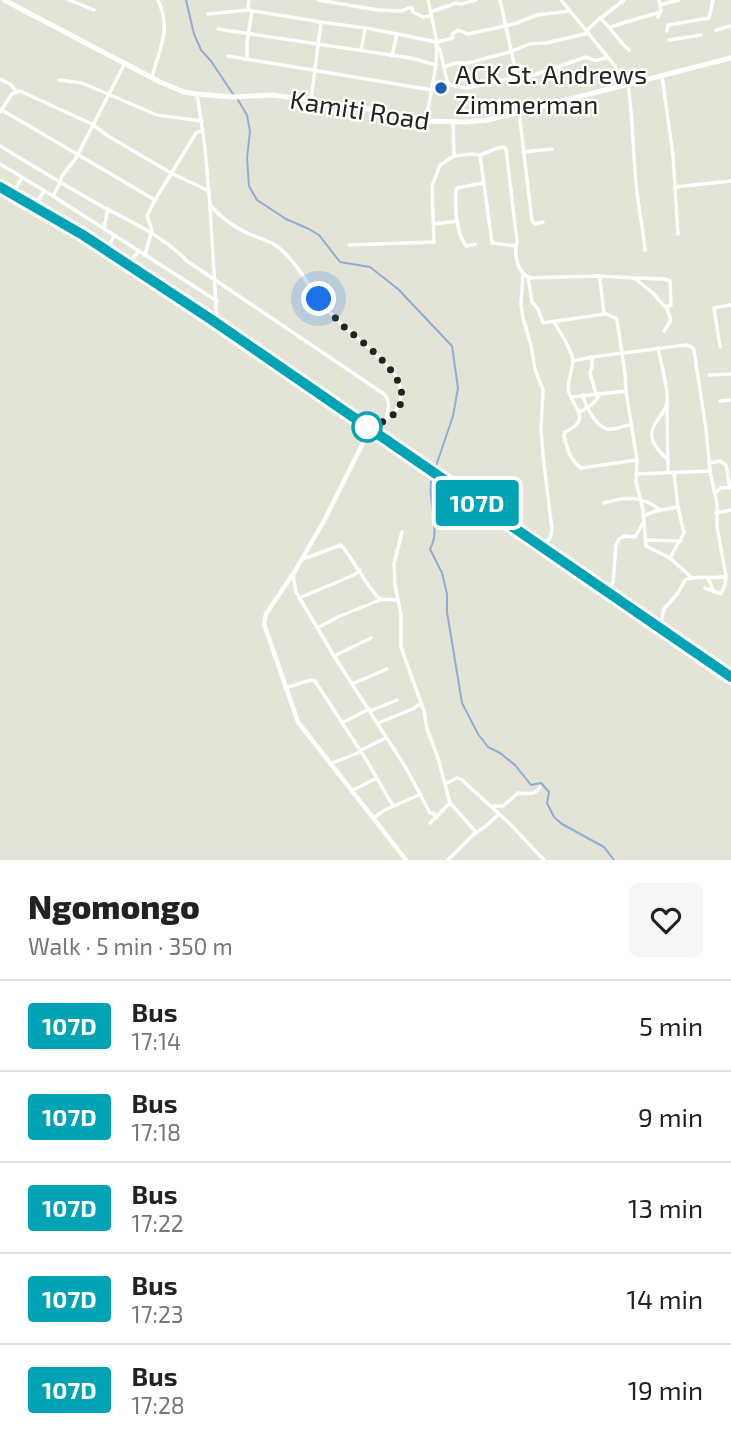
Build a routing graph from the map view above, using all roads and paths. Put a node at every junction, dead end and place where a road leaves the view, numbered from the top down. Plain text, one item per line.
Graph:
1 (4, 0) edge
2 (23, 0) edge
3 (69, 0) edge
4 (158, 0) edge
5 (249, 0) edge
6 (318, 0) edge
7 (428, 0) edge
8 (476, 0) edge
9 (500, 0) edge
10 (561, 0) edge
11 (624, 0) edge
12 (679, 0) edge
13 (713, 0) edge
14 (659, 2) edge
15 (22, 10) junction
16 (94, 10) dead end
17 (250, 11) junction
18 (570, 11) junction
19 (208, 14) dead end
20 (431, 14) junction
21 (600, 18) junction
22 (321, 22) junction
23 (505, 26) junction
24 (731, 26) edge
25 (610, 27) junction
26 (218, 29) dead end
27 (365, 29) junction
28 (716, 30) dead end
29 (667, 31) dead end
30 (588, 32) junction
31 (248, 33) junction
32 (397, 34) junction
33 (701, 35) dead end
34 (669, 40) dead end
35 (436, 43) junction
36 (318, 44) junction
37 (629, 50) dead end
38 (361, 51) junction
39 (510, 52) junction
40 (228, 56) dead end
41 (392, 56) junction
42 (608, 57) junction
43 (731, 58) edge
44 (247, 60) junction
45 (125, 63) junction
46 (436, 65) junction
47 (444, 67) junction
48 (314, 71) junction
49 (662, 76) junction
50 (517, 77) junction
51 (152, 78) junction
52 (0, 79) edge
53 (59, 80) dead end
54 (626, 85) junction
55 (432, 90) junction
56 (16, 91) junction
57 (109, 94) junction
58 (197, 94) junction
59 (311, 101) junction
60 (1, 111) edge
61 (519, 113) junction
62 (202, 121) junction
63 (426, 121) junction
64 (453, 122) junction
65 (92, 124) junction
66 (203, 130) junction
67 (0, 146) edge
68 (552, 149) dead end
69 (523, 152) junction
70 (77, 155) junction
71 (480, 155) junction
72 (454, 156) junction
73 (0, 164) edge
74 (172, 173) junction
75 (22, 177) junction
76 (731, 181) edge
77 (60, 182) junction
78 (484, 183) junction
79 (0, 187) edge
80 (675, 187) junction
81 (44, 191) junction
82 (209, 191) junction
83 (12, 194) junction
84 (53, 196) junction
85 (155, 200) junction
86 (210, 205) junction
87 (34, 207) junction
88 (108, 209) junction
89 (458, 220) junction
90 (543, 222) dead end
91 (434, 224) junction
92 (104, 229) junction
93 (151, 233) junction
94 (678, 233) dead end
95 (114, 235) junction
96 (349, 244) dead end
97 (475, 244) dead end
98 (516, 246) junction
99 (645, 250) dead end
100 (108, 251) junction
101 (139, 251) junction
102 (145, 255) junction
103 (128, 264) junction
104 (523, 274) junction
105 (598, 276) junction
106 (528, 277) junction
107 (634, 278) junction
108 (216, 280) junction
109 (217, 301) junction
110 (731, 305) edge
111 (665, 307) junction
112 (605, 314) junction
113 (554, 322) junction
114 (218, 323) junction
115 (664, 331) dead end
116 (720, 347) dead end
117 (658, 348) junction
118 (622, 354) junction
119 (592, 357) junction
120 (573, 361) junction
121 (709, 374) dead end
122 (731, 374) edge
123 (626, 391) junction
124 (597, 394) junction
125 (583, 395) junction
126 (572, 397) junction
127 (400, 400) junction
128 (731, 400) edge
129 (720, 401) dead end
130 (667, 403) junction
131 (389, 405) junction
132 (586, 408) junction
133 (579, 413) junction
134 (386, 419) junction
135 (631, 425) junction
136 (370, 429) junction
137 (637, 460) junction
138 (668, 460) junction
139 (709, 463) junction
140 (710, 471) junction
141 (667, 472) junction
142 (674, 473) junction
143 (636, 474) junction
144 (731, 488) edge
145 (715, 493) junction
146 (640, 499) junction
147 (604, 503) dead end
148 (678, 507) junction
149 (660, 510) junction
150 (731, 510) edge
151 (716, 513) junction
152 (643, 516) junction
153 (643, 523) junction
154 (402, 532) dead end
155 (646, 540) junction
156 (681, 541) junction
157 (542, 547) junction
158 (670, 558) junction
159 (303, 559) junction
160 (359, 570) junction
161 (293, 575) junction
162 (726, 576) junction
163 (691, 577) junction
164 (708, 578) junction
165 (705, 588) dead end
166 (714, 592) junction
167 (608, 593) junction
168 (299, 598) junction
169 (382, 600) junction
170 (398, 600) junction
171 (656, 625) junction
172 (317, 628) junction
173 (371, 638) dead end
174 (334, 656) junction
175 (387, 669) dead end
176 (731, 677) edge
177 (352, 684) junction
178 (285, 688) junction
179 (397, 699) dead end
180 (421, 703) junction
181 (370, 710) junction
182 (342, 723) junction
183 (378, 723) junction
184 (386, 738) junction
185 (360, 752) junction
186 (330, 764) junction
187 (377, 778) junction
188 (445, 783) junction
189 (540, 787) dead end
190 (351, 791) junction
191 (421, 794) junction
192 (450, 803) junction
193 (491, 806) junction
194 (393, 807) junction
195 (499, 814) junction
196 (437, 817) junction
197 (373, 818) junction
198 (430, 823) dead end
199 (476, 832) junction
200 (451, 859) edge
201 (406, 860) edge
202 (544, 860) edge

1 - 15 main road, Kamiti Road
2 - 15 street
3 - 16 street
4 - 51 street
5 - 17 street
6 - 20 street
7 - 20 street
8 - 20 street
9 - 23 street
10 - 18 street
11 - 21 street
12 - 14 street
13 - 29 street
14 - 25 street
15 - 45 main road, Kamiti Road
17 - 19 street
17 - 22 street
17 - 31 street
18 - 23 street
18 - 30 street
20 - 35 street
21 - 25 street
21 - 30 street
22 - 27 street
22 - 36 street
23 - 35 street
23 - 39 street
24 - 28 street
25 - 37 street
26 - 31 street
27 - 32 street
27 - 38 street
30 - 39 street
30 - 42 street
31 - 36 street
31 - 44 street
32 - 35 street
32 - 41 street
33 - 34 street
35 - 46 street
35 - 47 street
36 - 38 street
36 - 48 street
38 - 41 street
39 - 47 street
39 - 50 street
40 - 44 street
41 - 46 street
42 - 50 street
42 - 54 street
43 - 49 main road, Kamiti Road
44 - 48 street
45 - 51 main road, Kamiti Road
45 - 57 street
46 - 55 street
47 - 50 street
48 - 55 street
48 - 59 street
49 - 54 main road, Kamiti Road
49 - 80 street
51 - 58 main road, Kamiti Road
52 - 56 street
53 - 57 street
54 - 61 main road, Kamiti Road
54 - 99 street
55 - 63 street
56 - 60 street
56 - 65 street
57 - 62 street
57 - 65 street
58 - 59 main road, Kamiti Road
58 - 62 street
59 - 63 main road, Kamiti Road
60 - 70 street
61 - 64 main road, Kamiti Road
61 - 69 street
62 - 66 street
63 - 64 main road, Kamiti Road
64 - 72 street
65 - 70 street
65 - 74 street
66 - 74 street
66 - 82 street
67 - 77 street
68 - 69 street
69 - 90 street
70 - 77 street
70 - 85 street
71 - 72 street
71 - 78 street
71 - 98 street
72 - 91 street
73 - 75 street
74 - 82 street
74 - 85 street
75 - 81 street
75 - 83 street
76 - 80 street
77 - 84 street
77 - 88 street
78 - 89 street
78 - 98 street
79 - 83 main road
80 - 94 street
81 - 84 street
81 - 87 street
82 - 86 street
83 - 87 main road
84 - 92 street
85 - 93 street
86 - 108 street
86 - 127 street
87 - 100 main road
88 - 92 street
88 - 93 street
89 - 91 street
89 - 97 street
91 - 96 street
92 - 95 street
93 - 102 street
93 - 108 street
95 - 100 street
95 - 101 street
98 - 104 street
100 - 103 main road
101 - 102 street
101 - 103 street
102 - 109 street
103 - 114 main road
104 - 106 street
104 - 157 street
105 - 106 street
105 - 107 street
105 - 112 street
106 - 113 street
107 - 111 street
107 - 111 street
108 - 109 street
108 - 131 street
109 - 114 street
110 - 116 street
111 - 115 street
112 - 113 street
112 - 118 street
113 - 120 street
114 - 136 main road
117 - 118 street
117 - 130 street
117 - 139 street
118 - 119 street
118 - 123 street
119 - 120 street
119 - 124 street
120 - 126 street
121 - 122 street
123 - 124 street
123 - 135 street
124 - 125 street
124 - 132 street
125 - 126 street
125 - 132 street
126 - 133 street
127 - 131 street
127 - 134 street
128 - 129 street
130 - 138 street
130 - 138 street
131 - 134 street
132 - 133 street
132 - 135 street
133 - 137 street
134 - 136 street
135 - 137 street
136 - 157 main road
136 - 159 street
137 - 143 street
138 - 141 street
139 - 140 street
139 - 144 street
140 - 142 street
140 - 145 street
141 - 142 street
141 - 143 street
142 - 148 street
143 - 146 street
144 - 145 street
145 - 151 street
146 - 147 street
146 - 149 street
146 - 152 street
148 - 149 street
148 - 156 street
149 - 152 street
150 - 151 street
151 - 162 street
152 - 153 street
153 - 155 street
153 - 167 street
154 - 170 street
155 - 156 street
155 - 158 street
156 - 158 street
157 - 167 main road
158 - 163 street
159 - 160 street
159 - 161 street
160 - 168 street
160 - 169 street
161 - 168 street
161 - 178 street
162 - 164 street
162 - 166 street
163 - 164 street
163 - 171 street
164 - 166 street
165 - 166 street
167 - 171 main road
168 - 172 street
169 - 170 street
169 - 172 street
170 - 180 street
171 - 176 main road
172 - 174 street
173 - 174 street
174 - 177 street
175 - 177 street
177 - 181 street
178 - 182 street
178 - 186 street
179 - 181 street
180 - 183 street
180 - 188 street
181 - 182 street
181 - 183 street
182 - 185 street
183 - 184 street
184 - 185 street
184 - 191 street
185 - 186 street
185 - 187 street
186 - 190 street
187 - 190 street
187 - 194 street
188 - 192 street
188 - 193 street
189 - 193 street
190 - 197 street
191 - 194 street
191 - 196 street
192 - 196 street
192 - 199 street
193 - 195 street
194 - 197 street
195 - 199 street
195 - 202 street
196 - 198 street
197 - 201 street
199 - 200 street

